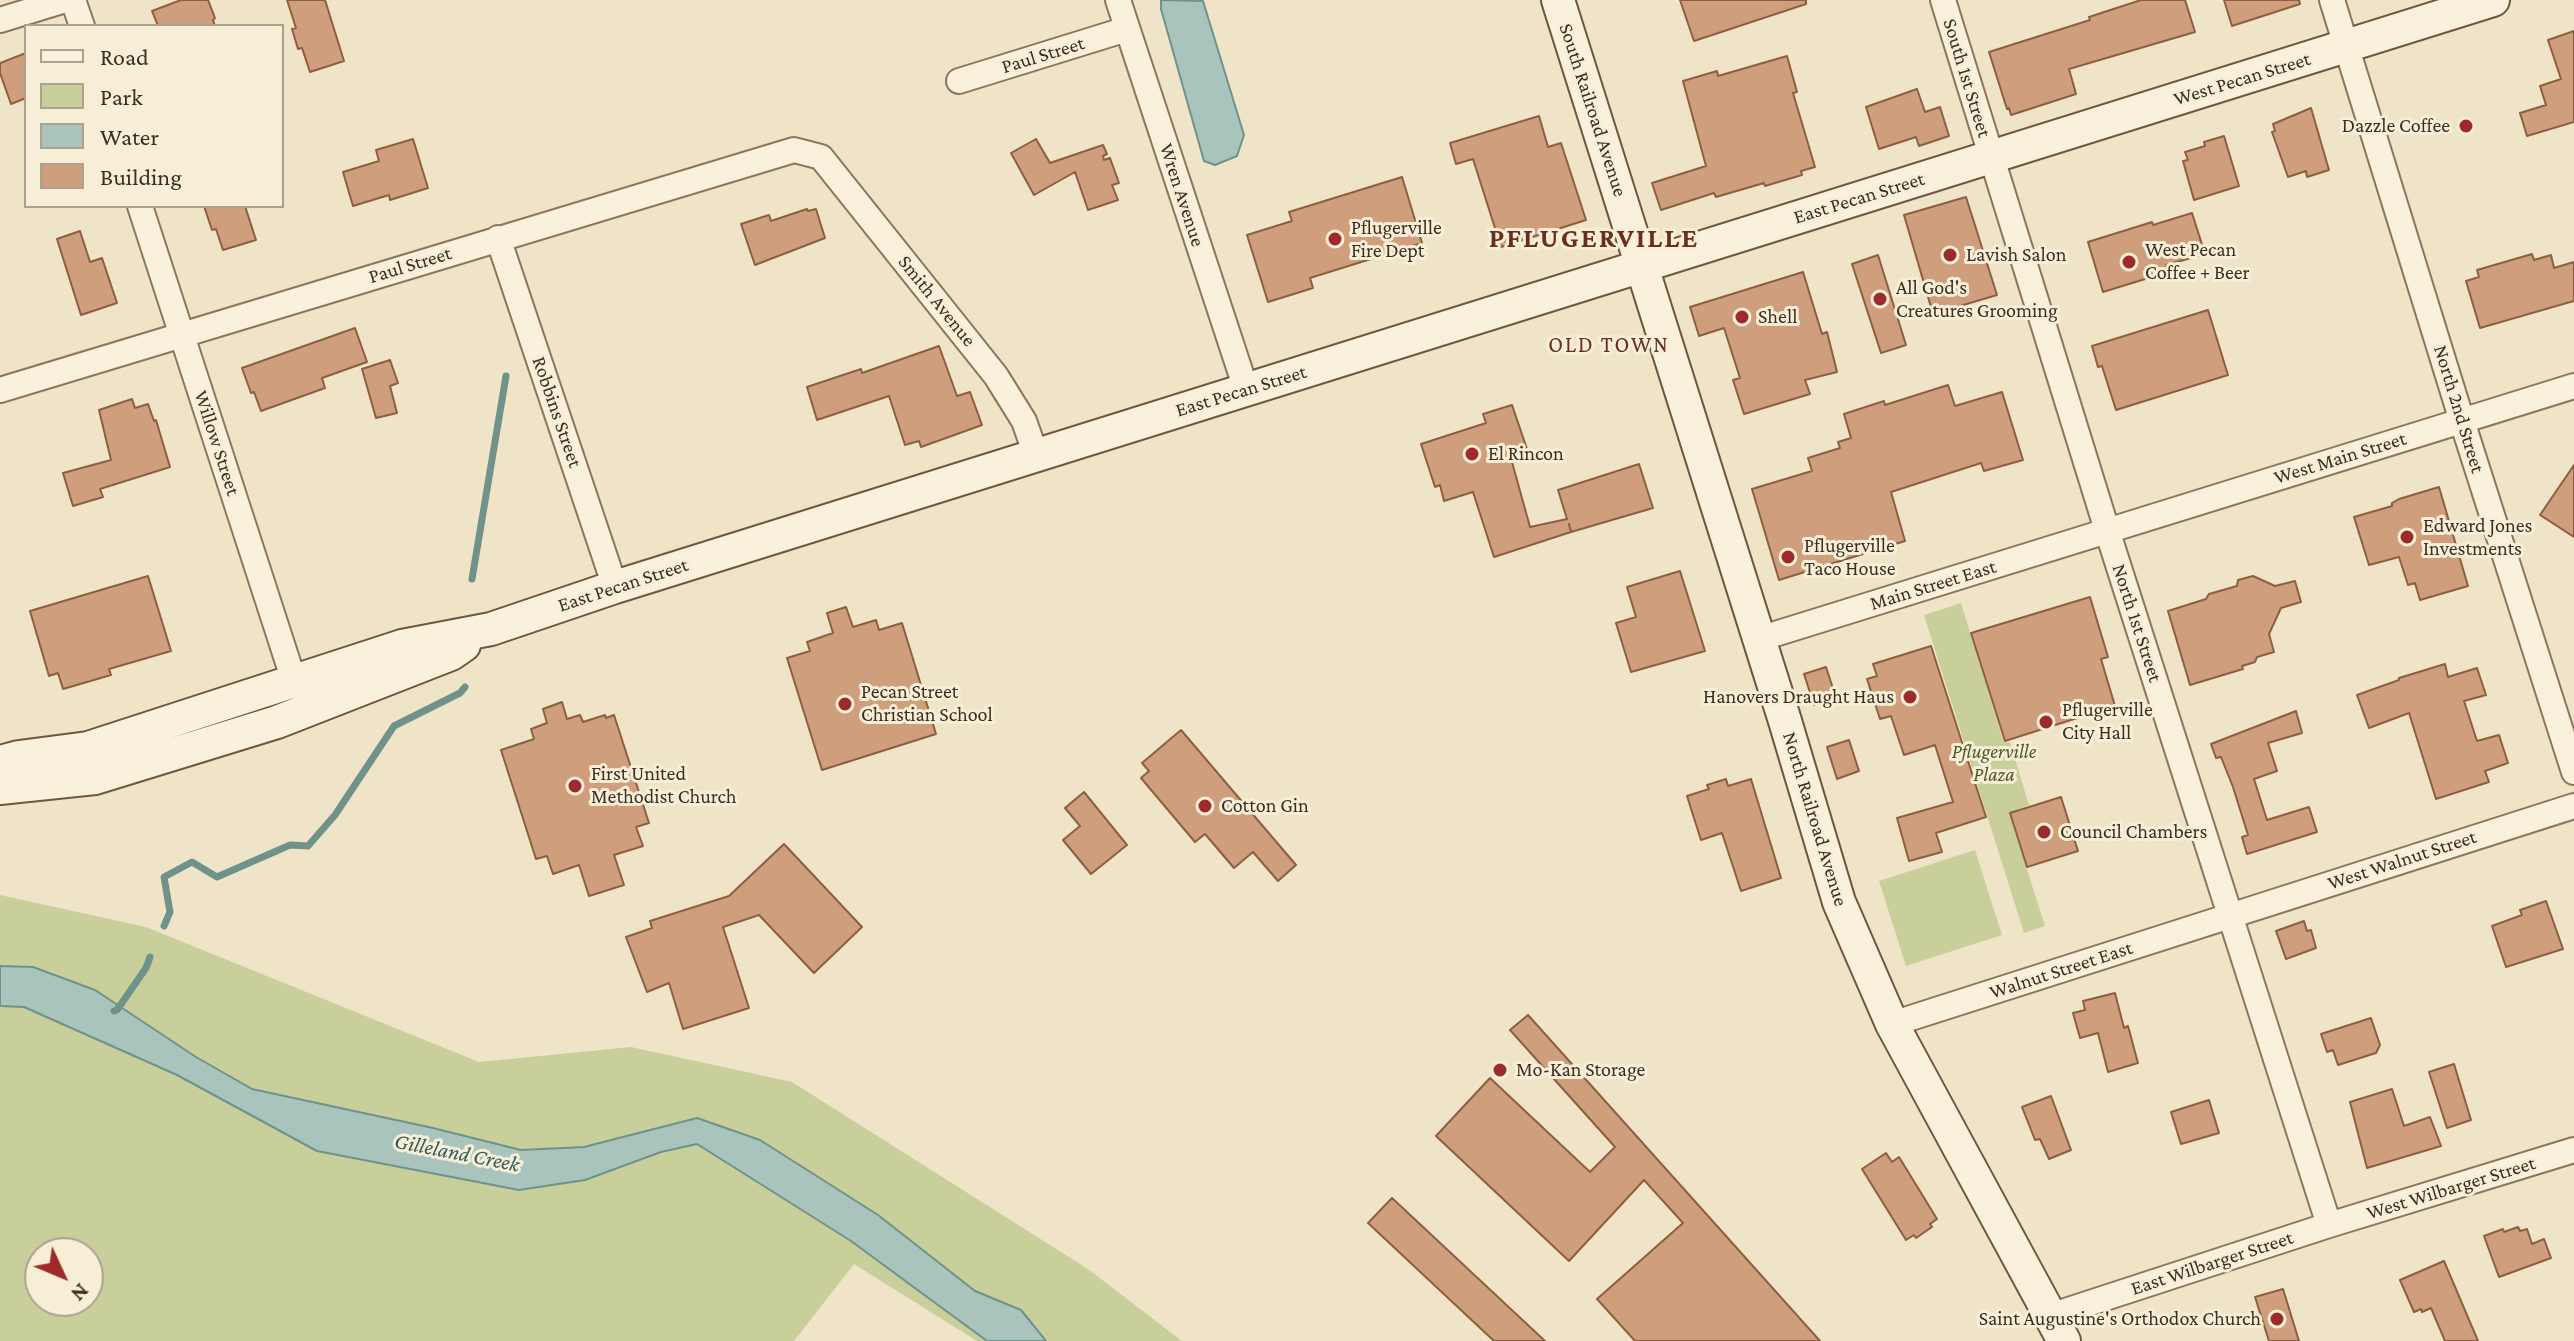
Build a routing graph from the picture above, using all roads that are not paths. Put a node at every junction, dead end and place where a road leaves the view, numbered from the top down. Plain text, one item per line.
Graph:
1 (65, 0) edge
2 (73, 0) edge
3 (1118, 0) edge
4 (1558, 0) edge
5 (1943, 0) edge
6 (2332, 0) edge
7 (2493, 0) edge
8 (0, 20) edge
9 (81, 24) edge
10 (1127, 29) junction
11 (2347, 45) junction
12 (959, 81) dead end
13 (821, 157) joint
14 (1992, 157) junction
15 (141, 208) edge
16 (498, 238) junction
17 (1643, 266) junction
18 (181, 334) junction
19 (2574, 386) edge
20 (1246, 389) junction
21 (0, 390) edge
22 (2462, 421) junction
23 (1036, 455) junction
24 (2107, 530) junction
25 (615, 587) junction
26 (491, 629) junction
27 (1759, 639) junction
28 (294, 681) junction
29 (88, 748) junction
30 (0, 762) edge
31 (2574, 772) edge
32 (0, 788) edge
33 (2574, 806) edge
34 (2229, 915) junction
35 (1892, 1024) junction
36 (2574, 1150) edge
37 (2329, 1225) junction
38 (2057, 1328) edge

1 - 8 street
2 - 9 street
3 - 10 street, Wren Avenue
4 - 17 main road, South Railroad Avenue
5 - 14 street, South 1st Street
6 - 11 street, North 2nd Street
7 - 11 main road, West Pecan Street
10 - 12 street, Paul Street
10 - 20 street, Wren Avenue
11 - 14 main road, West Pecan Street
11 - 22 street, North 2nd Street
13 - 16 street, Paul Street
13 - 23 street, Smith Avenue
14 - 17 main road, East Pecan Street
14 - 24 street, North 1st Street
15 - 18 street, Willow Street
16 - 18 street, Paul Street
16 - 25 street, Robbins Street
17 - 20 main road, East Pecan Street
17 - 27 main road, North Railroad Avenue
18 - 21 street, Paul Street
18 - 28 street, Willow Street
19 - 22 street, West Main Street
20 - 23 main road, East Pecan Street
22 - 24 street, West Main Street
22 - 31 street, North 2nd Street
23 - 25 main road, East Pecan Street
24 - 27 street, Main Street East
24 - 34 street, North 1st Street
25 - 26 main road, East Pecan Street
26 - 28 main road, East Pecan Street
26 - 32 main road, East Pecan Street
27 - 35 main road, North Railroad Avenue
28 - 29 main road, East Pecan Street
29 - 30 main road, East Pecan Street
29 - 32 main road
33 - 34 street, West Walnut Street
34 - 35 street, Walnut Street East
34 - 37 street, North 1st Street
35 - 38 main road, North Railroad Avenue
36 - 37 street, West Wilbarger Street
37 - 38 street, East Wilbarger Street

